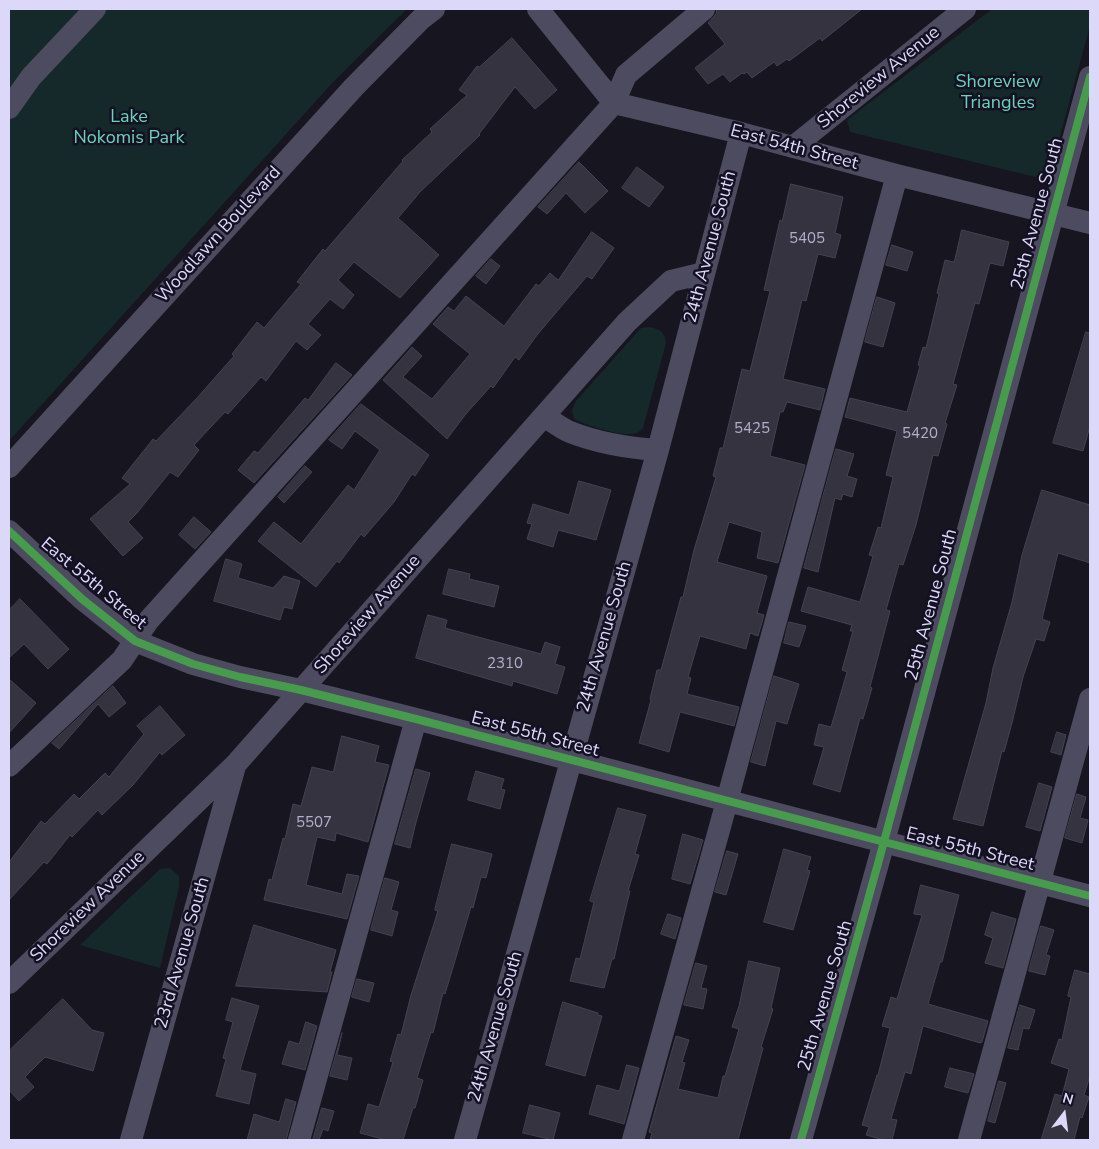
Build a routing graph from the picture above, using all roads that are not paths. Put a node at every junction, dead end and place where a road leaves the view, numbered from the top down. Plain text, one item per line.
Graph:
1 (95, 9) edge
2 (434, 9) edge
3 (538, 9) edge
4 (704, 9) edge
5 (965, 9) edge
6 (1090, 77) edge
7 (614, 102) junction
8 (9, 108) edge
9 (741, 133) junction
10 (792, 147) junction
11 (897, 176) junction
12 (1054, 213) junction
13 (1090, 223) edge
14 (704, 274) junction
15 (544, 416) junction
16 (658, 450) junction
17 (9, 467) edge
18 (9, 531) edge
19 (135, 641) junction
20 (302, 690) junction
21 (1090, 699) edge
22 (416, 720) junction
23 (571, 760) junction
24 (236, 765) junction
25 (9, 766) edge
26 (727, 801) junction
27 (884, 843) junction
28 (1039, 883) junction
29 (1090, 896) edge
30 (9, 983) edge
31 (131, 1140) edge
32 (299, 1140) edge
33 (465, 1140) edge
34 (633, 1140) edge
35 (801, 1140) edge
36 (968, 1140) edge

1 - 8 street
2 - 17 street, Woodlawn Boulevard
3 - 7 street
4 - 7 street
5 - 10 street, Shoreview Avenue
6 - 12 street, 25th Avenue South
7 - 9 street, East 54th Street
7 - 19 street
9 - 10 street, East 54th Street
9 - 14 street, 24th Avenue South
10 - 11 street, East 54th Street
11 - 12 street, East 54th Street
11 - 26 street
12 - 13 street, East 54th Street
12 - 27 street, 25th Avenue South
14 - 15 street, Shoreview Avenue
14 - 16 street, 24th Avenue South
15 - 16 street
15 - 20 street, Shoreview Avenue
16 - 23 street, 24th Avenue South
18 - 19 street, East 55th Street
19 - 20 street, East 55th Street
19 - 25 street
20 - 22 street, East 55th Street
20 - 24 street, Shoreview Avenue
21 - 28 street
22 - 23 street, East 55th Street
22 - 32 street
23 - 26 street, East 55th Street
23 - 33 street, 24th Avenue South
24 - 30 street, Shoreview Avenue
24 - 31 street, 23rd Avenue South
26 - 27 street, East 55th Street
26 - 34 street
27 - 28 street, East 55th Street
27 - 35 street, 25th Avenue South
28 - 29 street, East 55th Street
28 - 36 street

